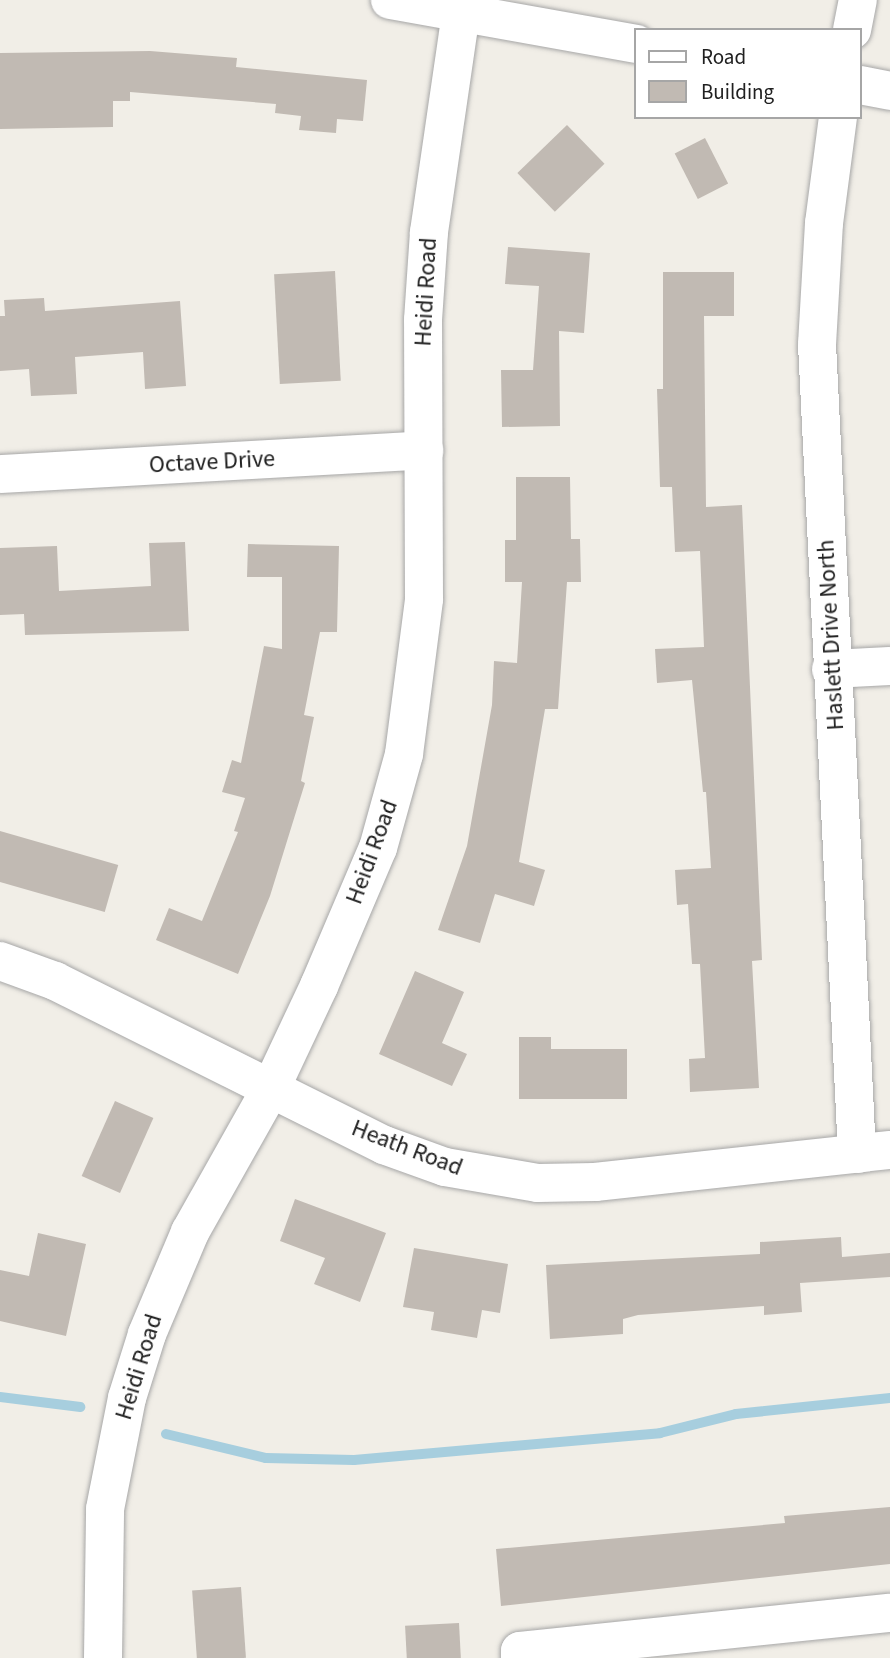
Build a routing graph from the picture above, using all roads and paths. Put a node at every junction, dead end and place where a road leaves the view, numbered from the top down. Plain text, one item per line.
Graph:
1 (390, 0) edge
2 (858, 0) edge
3 (462, 6) edge
4 (852, 28) edge
5 (634, 44) edge
6 (862, 85) edge
7 (890, 91) edge
8 (838, 119) edge
9 (424, 450) junction
10 (0, 474) edge
11 (890, 666) edge
12 (831, 669) junction
13 (0, 961) edge
14 (271, 1088) junction
15 (873, 1152) edge
16 (890, 1614) edge
17 (103, 1658) edge
18 (520, 1658) edge

1 - 3 street
2 - 4 street
3 - 5 street
3 - 9 street, Heidi Road
6 - 7 street
8 - 12 street, Haslett Drive North
9 - 10 street, Octave Drive
9 - 14 street, Heidi Road
11 - 12 street
12 - 15 street, Haslett Drive North
13 - 14 street, Heath Road
14 - 15 street, Heath Road
14 - 17 street, Heidi Road
16 - 18 street

